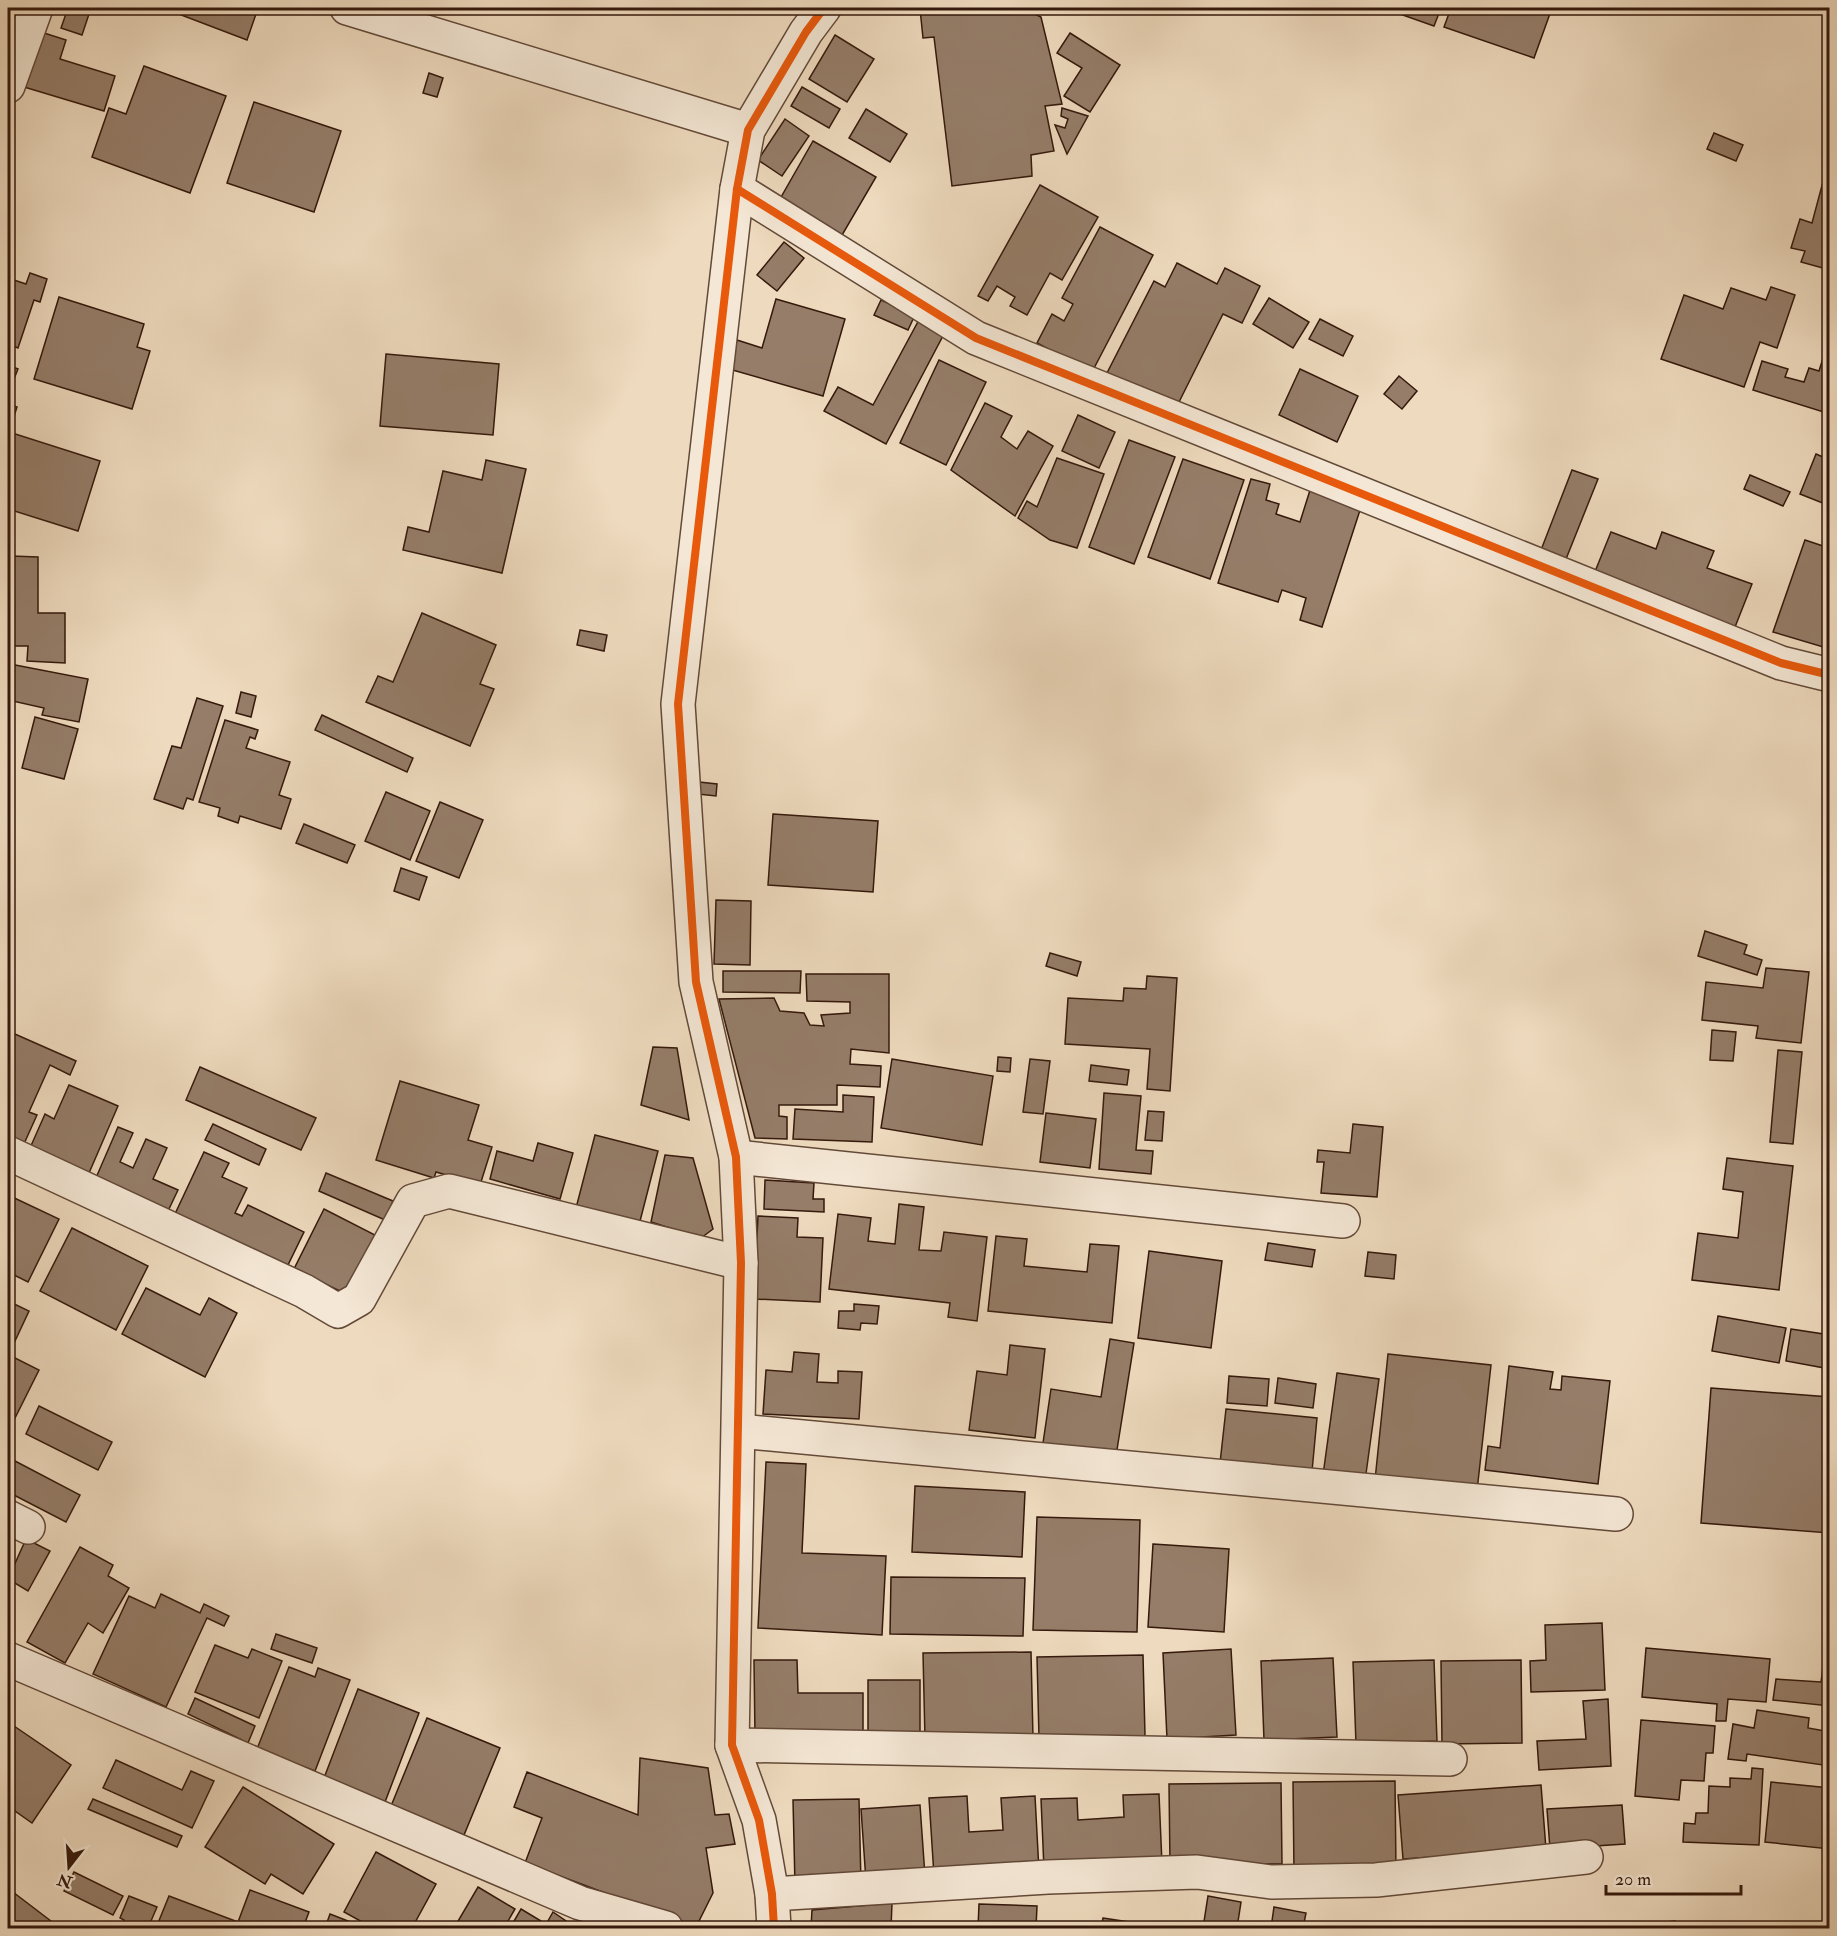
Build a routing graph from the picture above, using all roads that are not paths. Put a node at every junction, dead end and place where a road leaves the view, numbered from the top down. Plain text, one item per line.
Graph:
1 (36, 8) edge
2 (347, 8) edge
3 (825, 8) edge
4 (8, 86) edge
5 (748, 130) junction
6 (737, 189) junction
7 (1830, 675) edge
8 (8, 1153) edge
9 (736, 1157) junction
10 (1343, 1221) dead end
11 (741, 1263) junction
12 (739, 1431) junction
13 (1616, 1514) dead end
14 (8, 1659) edge
15 (732, 1745) junction
16 (1450, 1759) dead end
17 (1586, 1857) dead end
18 (772, 1894) junction
19 (666, 1929) edge
20 (774, 1929) edge

1 - 4 street
2 - 5 street
3 - 5 street
5 - 6 street
6 - 7 street
6 - 9 street
8 - 11 street
9 - 10 street
9 - 11 street
11 - 12 street
12 - 13 street
12 - 15 street
14 - 19 street
15 - 16 street
15 - 18 street
17 - 18 street
18 - 20 street

